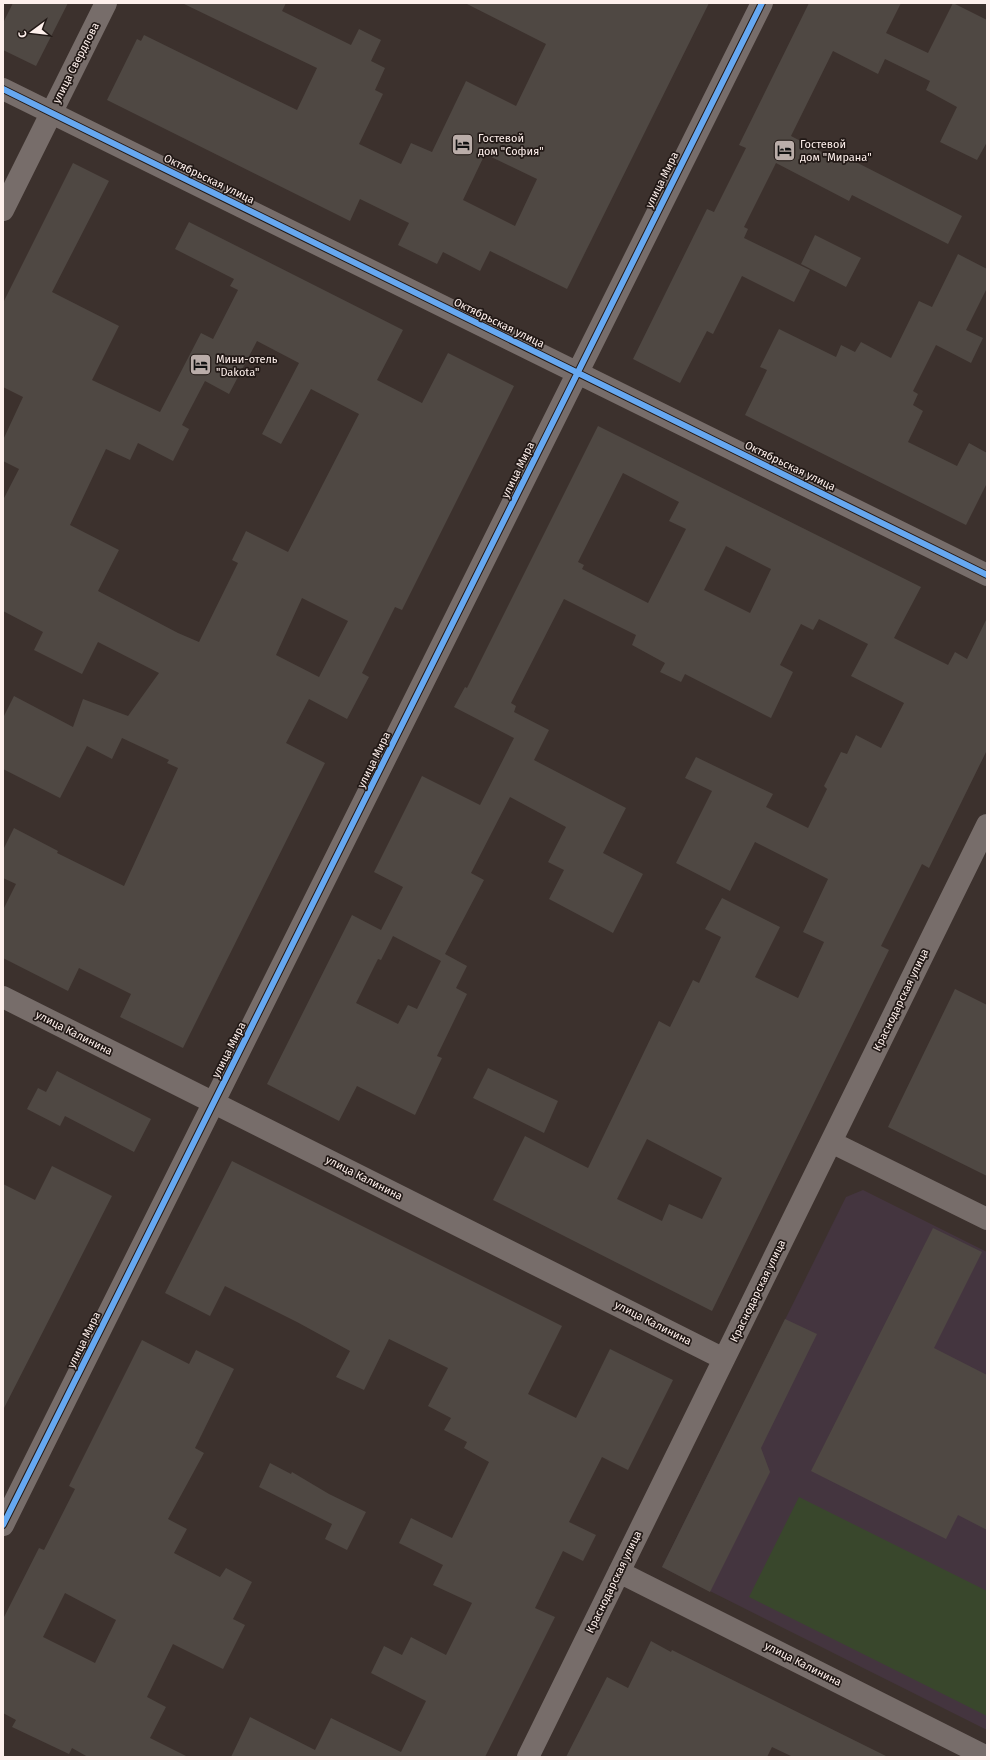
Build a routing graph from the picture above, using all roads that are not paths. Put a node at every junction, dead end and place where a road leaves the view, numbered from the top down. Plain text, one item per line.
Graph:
1 (106, 3) edge
2 (762, 3) edge
3 (3, 89) edge
4 (51, 113) junction
5 (3, 210) edge
6 (578, 373) junction
7 (987, 575) edge
8 (987, 825) edge
9 (3, 997) edge
10 (214, 1103) junction
11 (831, 1142) junction
12 (987, 1219) edge
13 (724, 1359) junction
14 (3, 1525) edge
15 (619, 1572) junction
16 (528, 1757) edge
17 (987, 1757) edge

1 - 4 street, улица Свердлова
2 - 6 street, улица Мира
3 - 4 street, Октябрьская улица
4 - 5 street, улица Свердлова
4 - 6 street, Октябрьская улица
6 - 7 street, Октябрьская улица
6 - 10 street, улица Мира
8 - 11 street, Краснодарская улица
9 - 10 street, улица Калинина
10 - 13 street, улица Калинина
10 - 14 street, улица Мира
11 - 12 street
11 - 13 street, Краснодарская улица
13 - 15 street, Краснодарская улица
15 - 16 street, Краснодарская улица
15 - 17 street, улица Калинина

